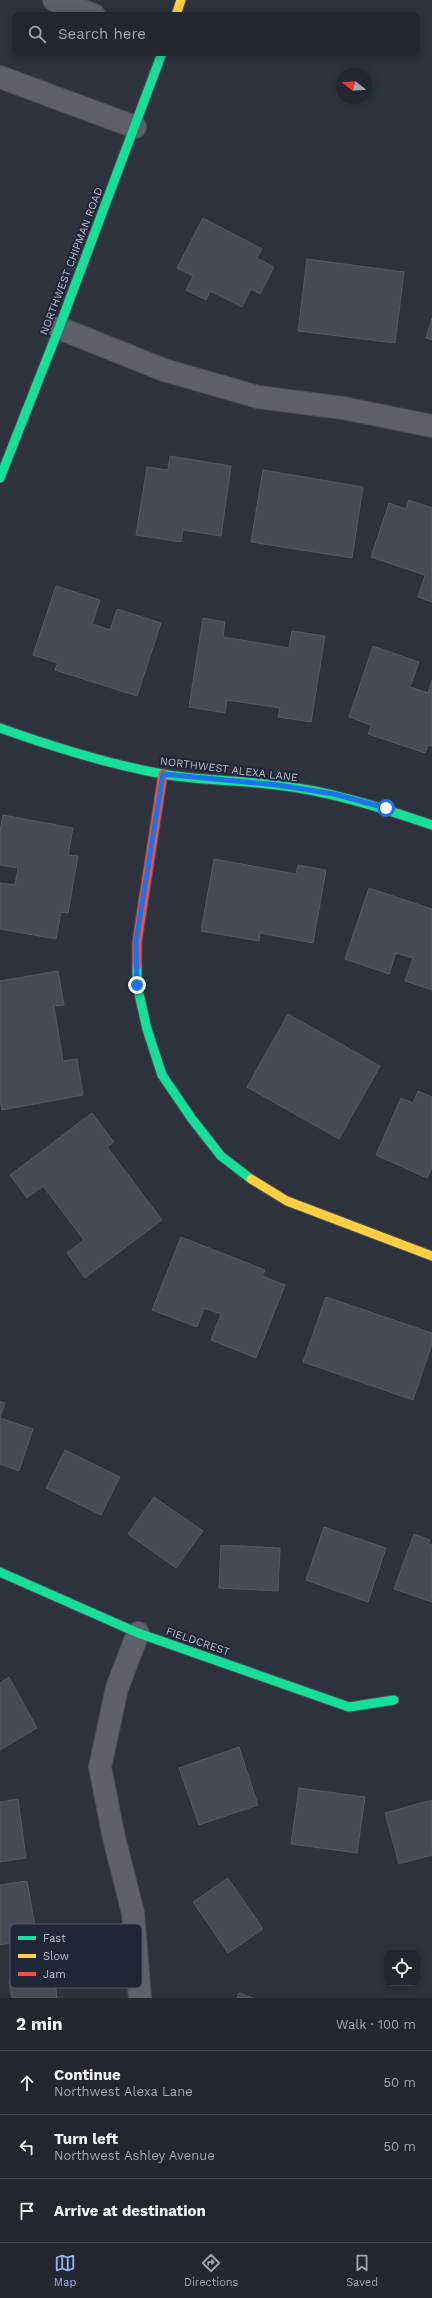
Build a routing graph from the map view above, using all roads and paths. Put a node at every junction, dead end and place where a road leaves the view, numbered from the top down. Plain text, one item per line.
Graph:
1 (54, 0) edge
2 (181, 0) edge
3 (86, 12) edge
4 (177, 12) edge
5 (161, 56) edge
6 (0, 77) edge
7 (135, 126) junction
8 (59, 328) junction
9 (432, 426) edge
10 (0, 478) edge
11 (0, 728) edge
12 (163, 774) junction
13 (432, 825) edge
14 (432, 1256) edge
15 (0, 1572) edge
16 (138, 1633) junction
17 (394, 1700) dead end
18 (134, 1924) edge
19 (139, 1988) edge
20 (140, 1998) edge

1 - 3 street
2 - 4 street
5 - 7 street, NORTHWEST CHIPMAN ROAD
6 - 7 street
7 - 8 street, NORTHWEST CHIPMAN ROAD
8 - 9 street
8 - 10 street, NORTHWEST CHIPMAN ROAD
11 - 12 street, NORTHWEST ALEXA LANE
12 - 13 street, NORTHWEST ALEXA LANE
12 - 14 street
15 - 16 street, FIELDCREST
16 - 17 street, FIELDCREST
16 - 18 street
19 - 20 street

